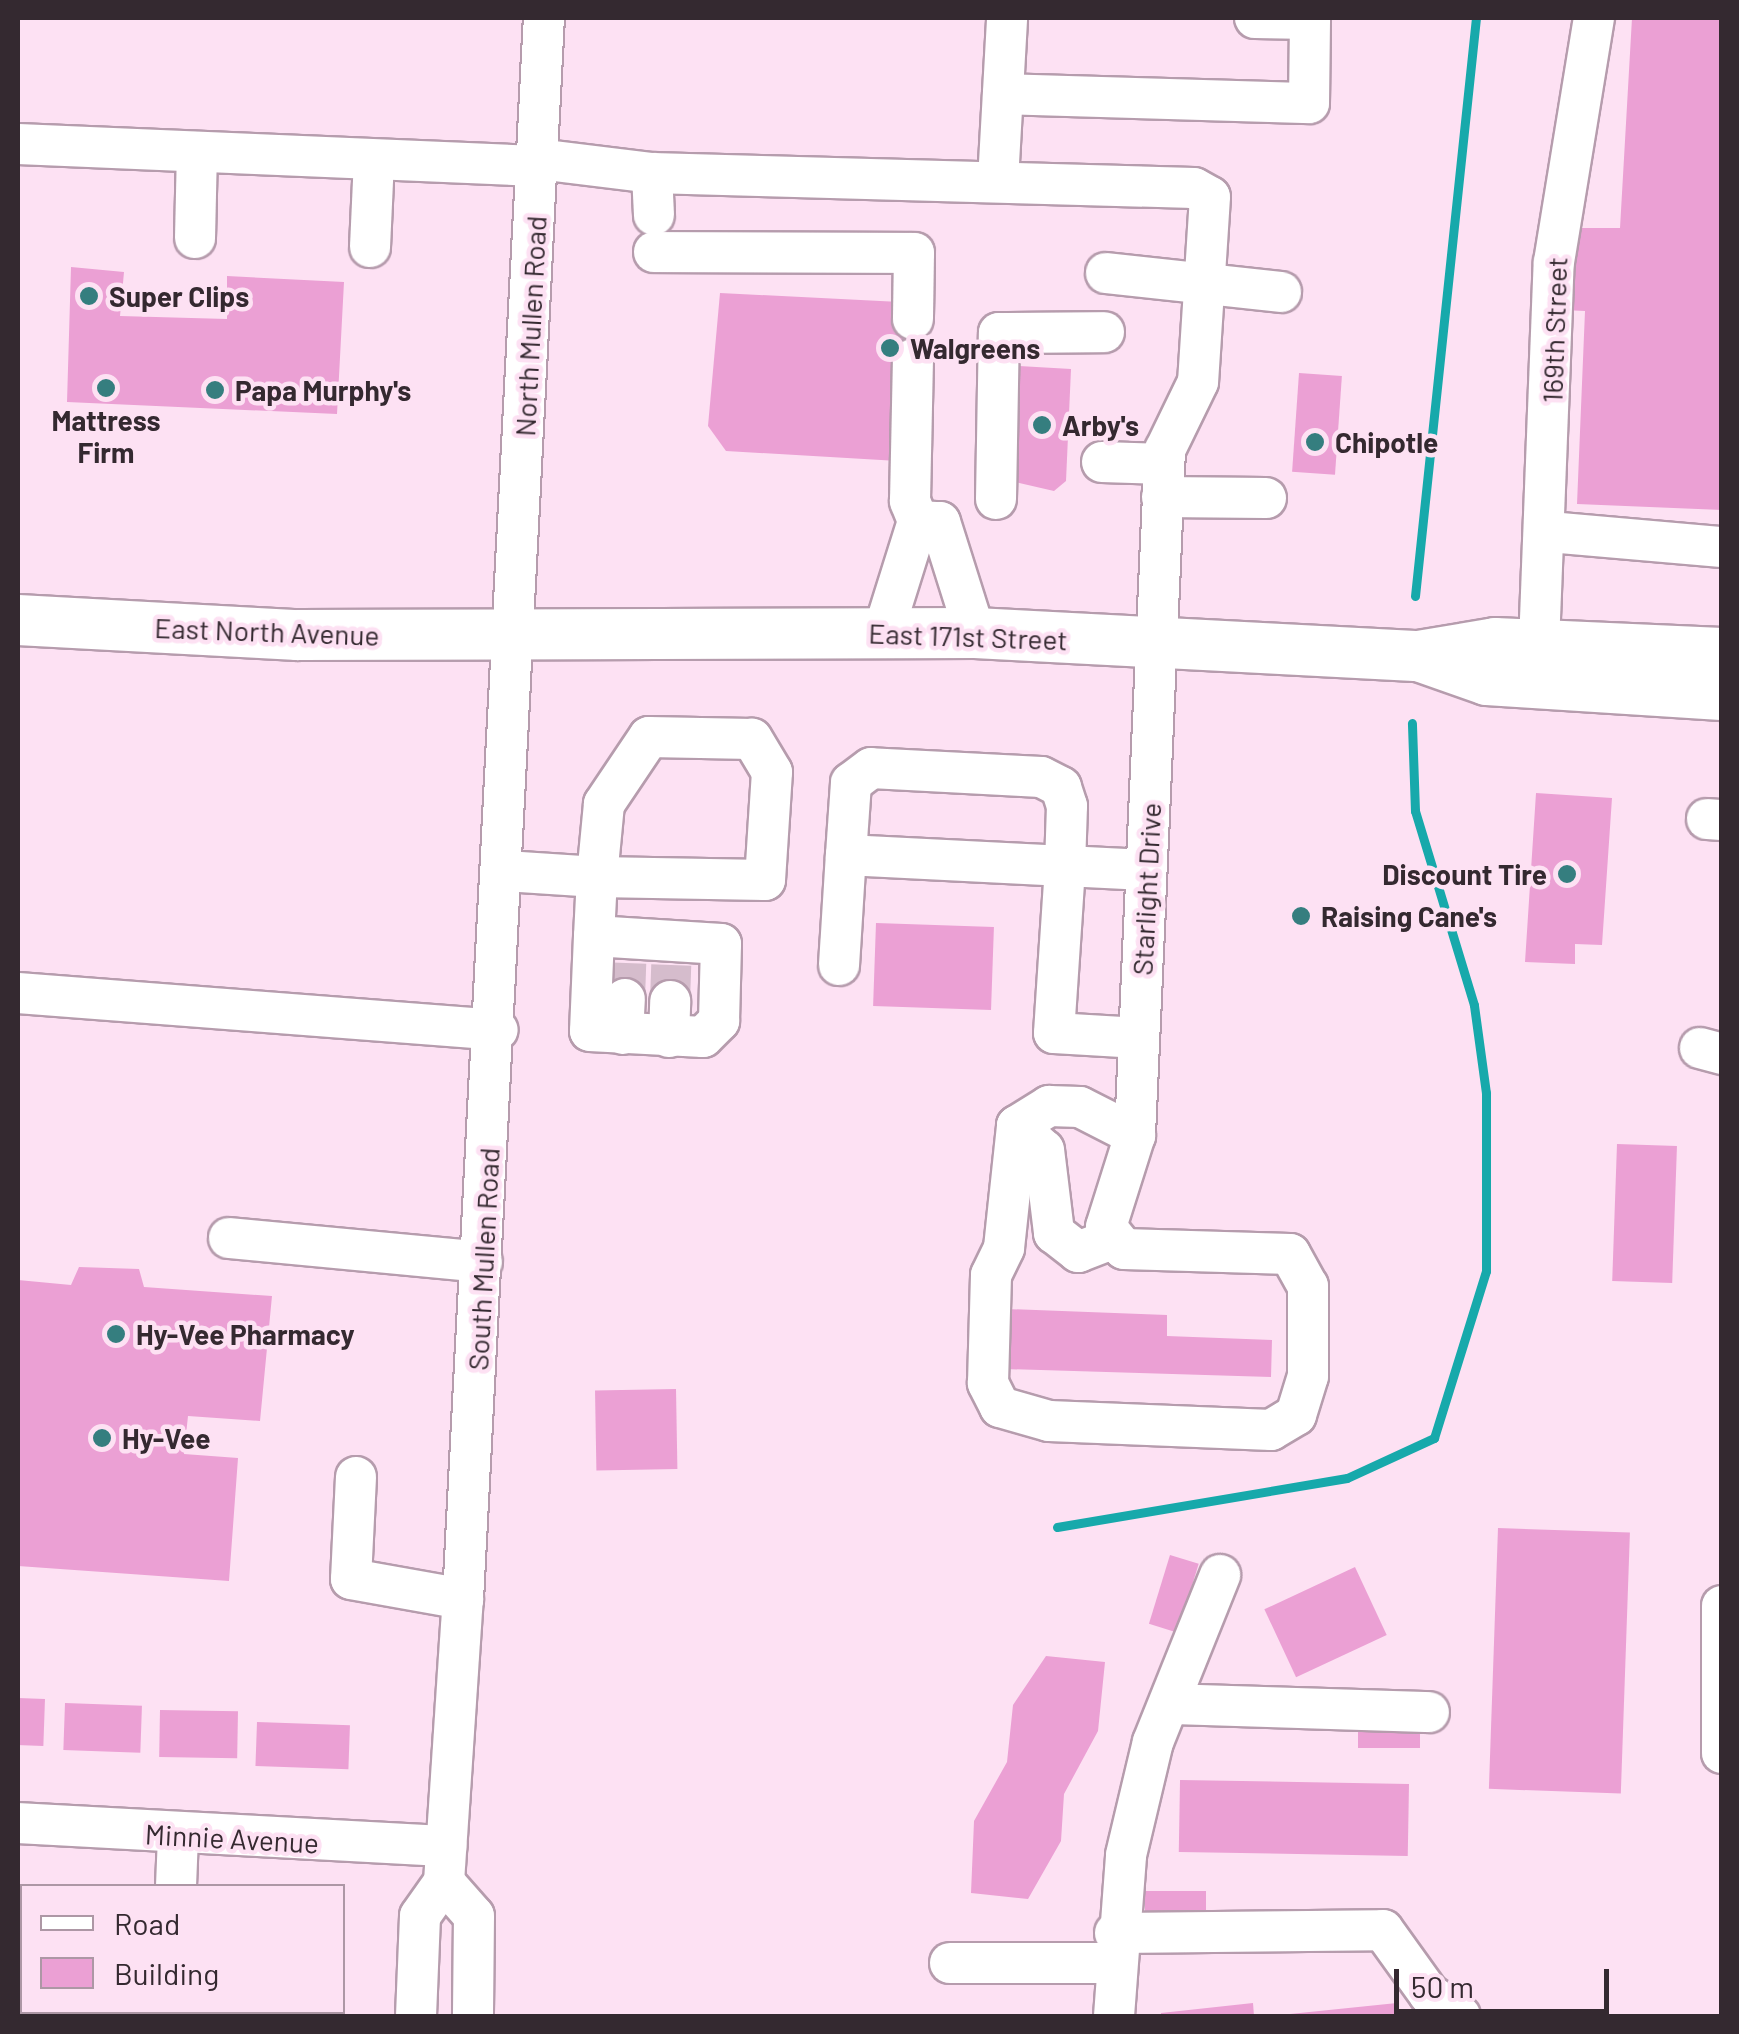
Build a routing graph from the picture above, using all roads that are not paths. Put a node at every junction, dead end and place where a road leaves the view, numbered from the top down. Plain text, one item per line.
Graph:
1 (544, 18) edge
2 (1008, 18) edge
3 (1255, 18) edge
4 (1594, 18) edge
5 (1003, 94) junction
6 (18, 144) edge
7 (196, 152) junction
8 (374, 160) junction
9 (538, 163) junction
10 (652, 173) junction
11 (998, 181) junction
12 (196, 238) dead end
13 (370, 247) dead end
14 (1106, 274) dead end
15 (1205, 277) junction
16 (1281, 292) dead end
17 (913, 318) dead end
18 (1104, 332) dead end
19 (912, 360) dead end
20 (1102, 462) dead end
21 (1163, 481) junction
22 (1266, 498) dead end
23 (996, 499) dead end
24 (929, 522) junction
25 (1549, 532) junction
26 (1722, 547) edge
27 (18, 620) edge
28 (883, 633) junction
29 (975, 634) junction
30 (516, 635) junction
31 (1156, 644) junction
32 (1722, 654) edge
33 (1542, 665) junction
34 (1722, 679) edge
35 (1722, 695) edge
36 (846, 855) junction
37 (1065, 866) junction
38 (1146, 870) junction
39 (505, 871) junction
40 (597, 877) junction
41 (839, 966) dead end
42 (644, 981) tunnel mouth
43 (18, 993) edge
44 (498, 1030) junction
45 (1139, 1038) junction
46 (1017, 1126) junction
47 (1135, 1134) junction
48 (229, 1238) dead end
49 (1109, 1240) junction
50 (482, 1262) junction
51 (356, 1477) dead end
52 (1220, 1575) dead end
53 (463, 1598) junction
54 (1722, 1606) edge
55 (1170, 1704) junction
56 (1429, 1712) dead end
57 (1722, 1753) edge
58 (18, 1823) edge
59 (178, 1837) junction
60 (445, 1864) junction
61 (176, 1884) edge
62 (1115, 1948) junction
63 (950, 1963) dead end
64 (416, 2016) edge
65 (473, 2016) edge
66 (1114, 2016) edge
67 (1460, 2016) edge

1 - 9 street, North Mullen Road
2 - 5 street
3 - 5 street
4 - 25 street, 169th Street
5 - 11 street
6 - 7 street
7 - 8 street
7 - 12 street
8 - 9 street
8 - 13 street
9 - 10 street
9 - 30 street, North Mullen Road
10 - 11 street
10 - 17 street
11 - 15 street
14 - 15 street
15 - 16 street
15 - 21 street
18 - 23 street
19 - 24 street
20 - 21 street
21 - 22 street
21 - 31 street, Starlight Drive
24 - 28 street
24 - 29 street
25 - 26 street
25 - 33 street, 169th Street
27 - 30 main road, East North Avenue
28 - 29 main road, East 171st Street
28 - 30 main road, East 171st Street
29 - 31 main road, East 171st Street
30 - 39 street, South Mullen Road
31 - 33 main road, East 171st Street
31 - 38 street, Starlight Drive
32 - 33 main road, East 171st Street
33 - 34 main road
33 - 35 main road, East 171st Street
36 - 37 street
36 - 37 street
36 - 41 street
37 - 38 street
37 - 45 street
38 - 45 street, Starlight Drive
39 - 40 street
39 - 44 street, South Mullen Road
40 - 40 street
40 - 42 street
43 - 44 street
44 - 50 street, South Mullen Road
45 - 47 street, Starlight Drive
46 - 47 street
46 - 49 street
46 - 49 street
47 - 49 street, Starlight Drive
48 - 50 street
50 - 53 street, South Mullen Road
51 - 53 street
52 - 55 street
53 - 60 street, South Mullen Road
54 - 57 street
55 - 56 street
55 - 62 street
58 - 59 street, Minnie Avenue
59 - 60 street, Minnie Avenue
59 - 61 street
60 - 64 street, South Mullen Road
60 - 65 street
62 - 63 street
62 - 66 street
62 - 67 street

